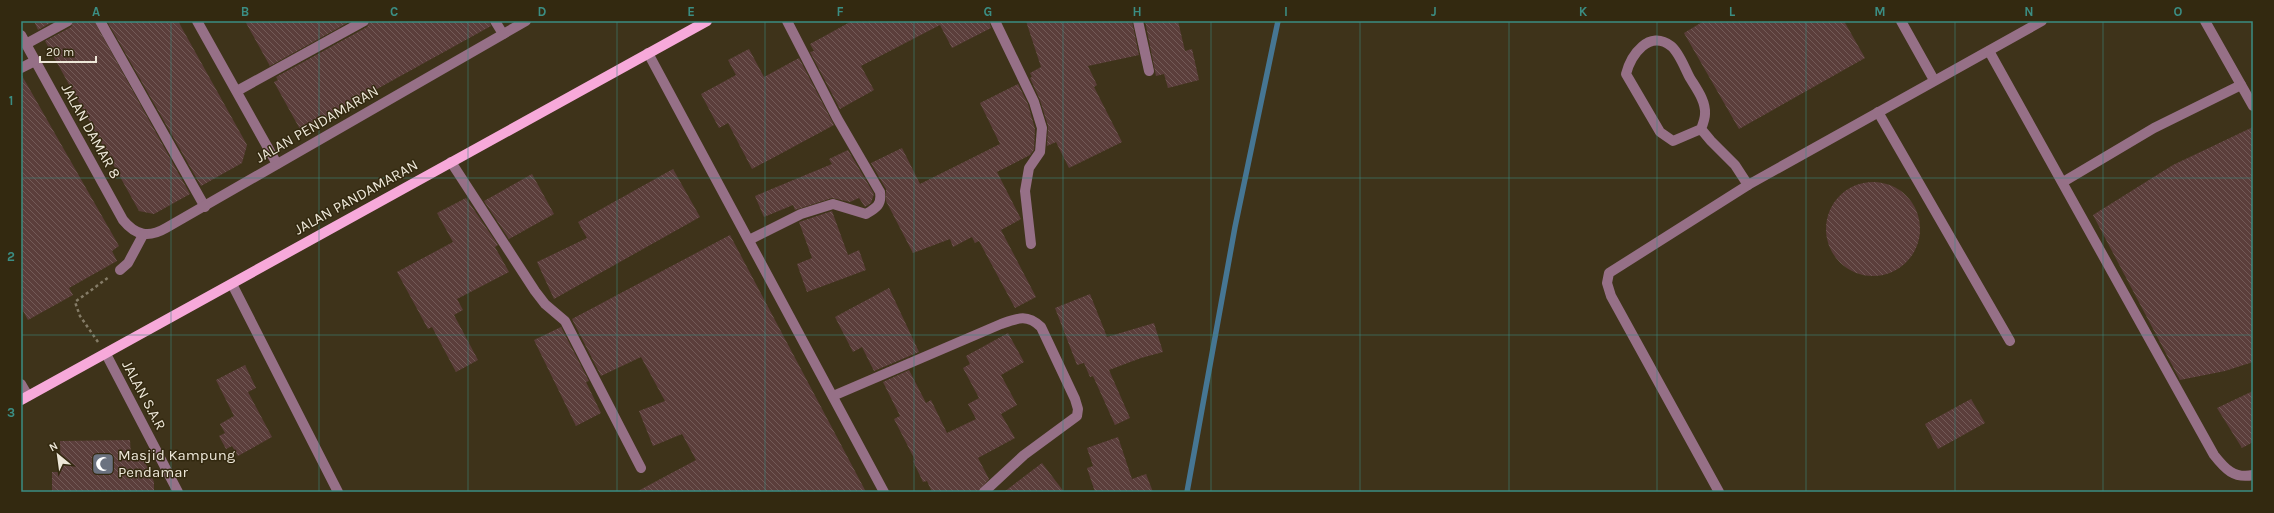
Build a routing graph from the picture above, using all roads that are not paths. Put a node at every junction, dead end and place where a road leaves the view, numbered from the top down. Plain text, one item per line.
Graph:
1 (68, 21) edge
2 (100, 21) edge
3 (198, 21) edge
4 (364, 21) edge
5 (495, 21) edge
6 (526, 21) edge
7 (707, 21) edge
8 (787, 21) edge
9 (995, 21) edge
10 (1138, 21) edge
11 (1901, 21) edge
12 (2042, 21) edge
13 (2205, 21) edge
14 (502, 34) junction
15 (23, 40) edge
16 (1989, 51) junction
17 (648, 53) junction
18 (35, 61) junction
19 (21, 68) edge
20 (1149, 71) dead end
21 (1934, 80) junction
22 (2241, 85) junction
23 (236, 91) junction
24 (2253, 106) edge
25 (1878, 112) junction
26 (1701, 129) junction
27 (451, 162) junction
28 (277, 164) junction
29 (2062, 182) junction
30 (1748, 185) junction
31 (205, 207) junction
32 (143, 235) junction
33 (748, 240) junction
34 (1031, 244) dead end
35 (120, 270) road end
36 (232, 284) junction
37 (2010, 341) dead end
38 (106, 354) junction
39 (21, 384) edge
40 (833, 396) junction
41 (24, 398) edge
42 (641, 468) dead end
43 (2253, 475) edge
44 (178, 492) edge
45 (338, 492) edge
46 (884, 492) edge
47 (984, 492) edge
48 (1719, 492) edge

1 - 15 street
2 - 31 street
3 - 23 street
4 - 23 street
5 - 14 street
6 - 14 street, JALAN PENDAMARAN
7 - 17 main road, JALAN PANDAMARAN
8 - 33 street
9 - 34 street
10 - 20 street
11 - 21 street
12 - 16 street
13 - 22 street
14 - 28 street, JALAN PENDAMARAN
15 - 18 street, JALAN DAMAR 8
16 - 21 street
16 - 29 street
17 - 27 main road, JALAN PANDAMARAN
17 - 33 street
18 - 19 street
18 - 32 street, JALAN DAMAR 8
21 - 25 street
22 - 24 street
22 - 29 street
23 - 28 street
25 - 30 street
25 - 37 street
26 - 26 street
26 - 30 street
27 - 36 main road, JALAN PANDAMARAN
27 - 42 street
28 - 31 street, JALAN PENDAMARAN
29 - 43 street
30 - 48 street
31 - 32 street, JALAN PENDAMARAN
32 - 35 street
33 - 40 street
36 - 38 main road, JALAN PANDAMARAN
36 - 45 street
38 - 41 main road, JALAN PANDAMARAN
38 - 44 street, JALAN S.A.R
39 - 41 street
40 - 46 street
40 - 47 street

